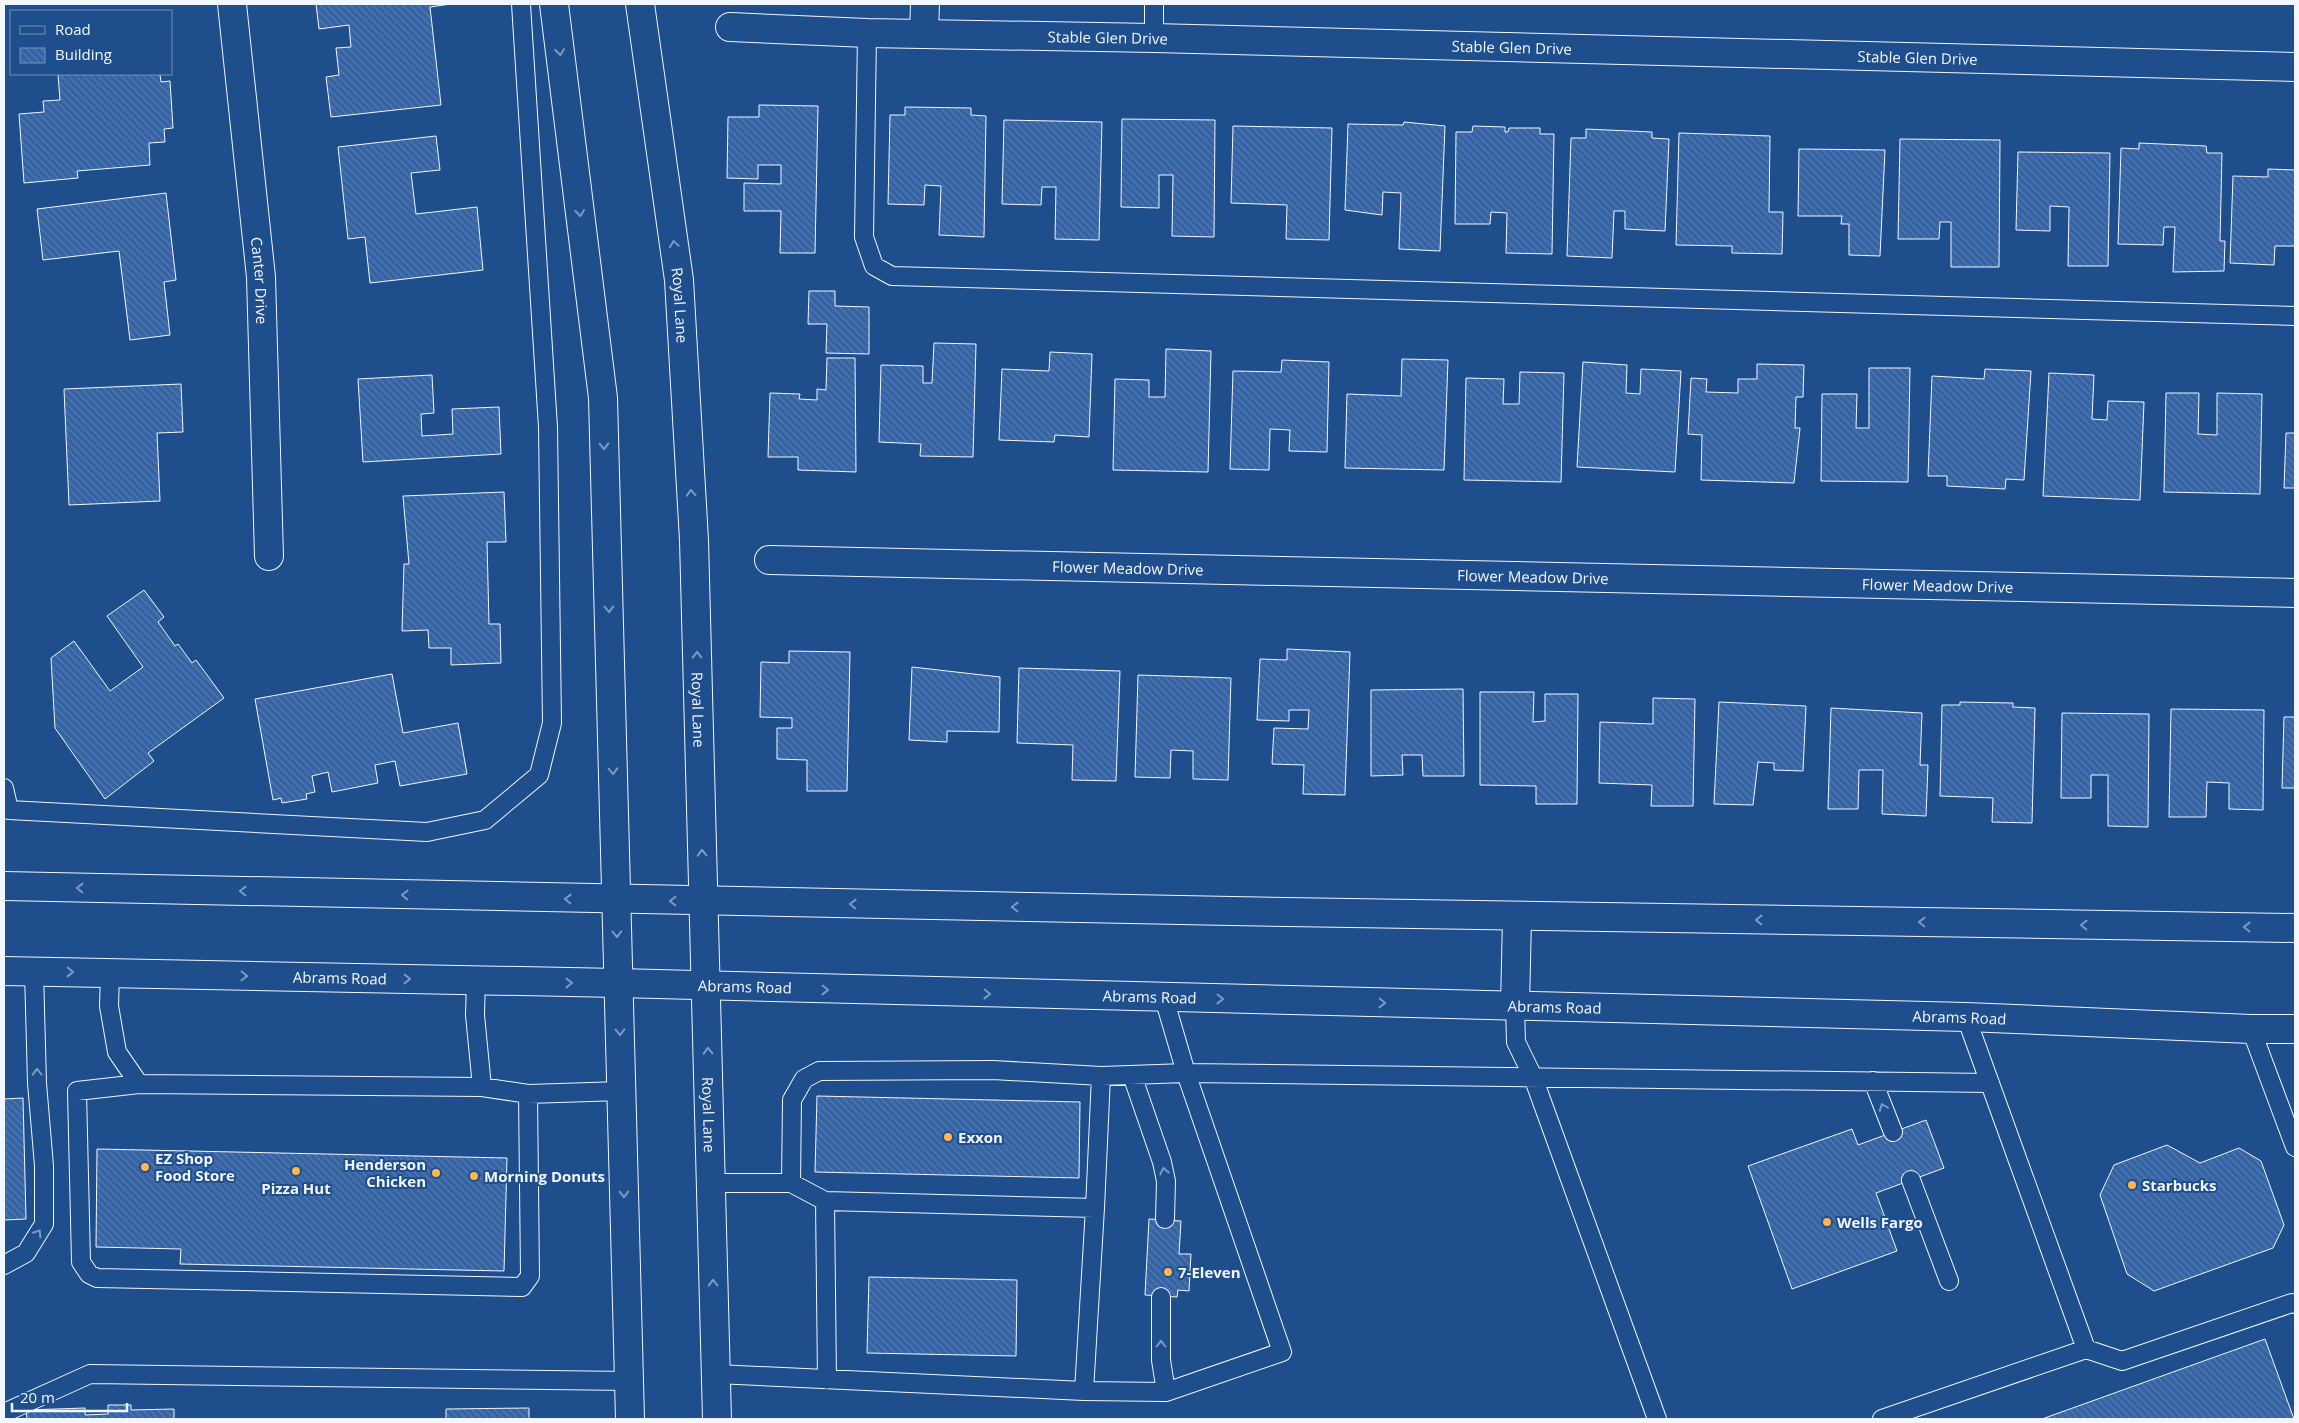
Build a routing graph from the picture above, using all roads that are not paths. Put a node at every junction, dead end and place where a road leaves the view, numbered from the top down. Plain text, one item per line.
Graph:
1 (232, 4) edge
2 (520, 4) edge
3 (554, 4) edge
4 (640, 4) edge
5 (925, 4) edge
6 (1154, 4) edge
7 (730, 27) dead end
8 (867, 33) junction
9 (924, 33) junction
10 (1154, 38) junction
11 (2295, 67) edge
12 (2295, 316) edge
13 (269, 556) dead end
14 (769, 560) dead end
15 (2295, 593) edge
16 (4, 788) edge
17 (6, 810) edge
18 (4, 886) edge
19 (616, 900) junction
20 (704, 902) junction
21 (1517, 917) junction
22 (2295, 928) edge
23 (4, 971) edge
24 (34, 971) junction
25 (110, 973) junction
26 (476, 981) junction
27 (618, 983) junction
28 (706, 986) junction
29 (1164, 998) junction
30 (1515, 1006) junction
31 (1966, 1017) junction
32 (2251, 1029) junction
33 (2295, 1029) edge
34 (1186, 1073) junction
35 (1132, 1075) junction
36 (1101, 1076) junction
37 (1533, 1077) junction
38 (1873, 1082) junction
39 (1990, 1083) junction
40 (139, 1084) junction
41 (482, 1087) junction
42 (621, 1091) junction
43 (528, 1094) junction
44 (1893, 1132) dead end
45 (2295, 1147) edge
46 (1911, 1180) dead end
47 (711, 1183) junction
48 (791, 1183) junction
49 (825, 1201) junction
50 (1095, 1208) junction
51 (1164, 1220) dead end
52 (4, 1265) edge
53 (1949, 1281) dead end
54 (1161, 1297) dead end
55 (2295, 1304) edge
56 (2086, 1349) junction
57 (716, 1374) junction
58 (827, 1380) junction
59 (629, 1381) junction
60 (1084, 1391) junction
61 (1166, 1392) junction
62 (4, 1413) edge
63 (630, 1419) edge
64 (717, 1419) edge
65 (1657, 1419) edge
66 (1882, 1419) edge

1 - 13 main road, Canter Drive
2 - 17 lane
3 -> 19 main road
20 -> 4 main road, Royal Lane
5 - 9 main road
6 - 10 lane
7 - 8 main road, Stable Glen Drive
8 - 9 main road, Stable Glen Drive
8 - 12 lane
9 - 10 main road, Stable Glen Drive
10 - 11 main road, Stable Glen Drive
14 - 15 main road, Flower Meadow Drive
16 - 17 lane
19 -> 18 main road
20 -> 19 main road
19 -> 27 main road
21 -> 20 main road
20 - 28 main road, Royal Lane
22 -> 21 main road
21 - 30 main road
23 - 24 main road, Abrams Road
24 -> 25 main road, Abrams Road
52 -> 24 lane
25 -> 26 main road, Abrams Road
25 - 40 lane
26 -> 27 main road, Abrams Road
26 - 41 lane
27 - 28 main road, Abrams Road
27 -> 42 main road
28 -> 29 main road, Abrams Road
47 -> 28 main road, Royal Lane
29 -> 30 main road, Abrams Road
29 - 34 lane
30 - 31 main road, Abrams Road
30 - 37 lane
31 - 32 main road, Abrams Road
31 - 39 lane
32 - 33 main road, Abrams Road
32 - 45 lane
34 - 35 lane
34 - 37 lane
34 - 61 lane
35 - 36 lane
51 -> 35 lane
36 - 48 lane
36 - 50 lane
37 - 38 lane
37 - 65 lane
38 - 39 lane
44 -> 38 lane
39 - 56 lane
40 - 41 lane
40 - 43 lane
41 - 43 lane
42 - 43 lane
42 -> 59 main road
46 - 53 lane
47 - 48 lane
57 -> 47 main road, Royal Lane
48 - 49 lane
49 - 50 lane
49 - 58 lane
50 - 60 lane
61 -> 54 lane
55 - 56 lane
56 - 66 lane
57 - 58 lane
57 - 64 main road, Royal Lane
58 - 60 lane
59 - 62 lane
59 - 63 main road
60 - 61 lane

